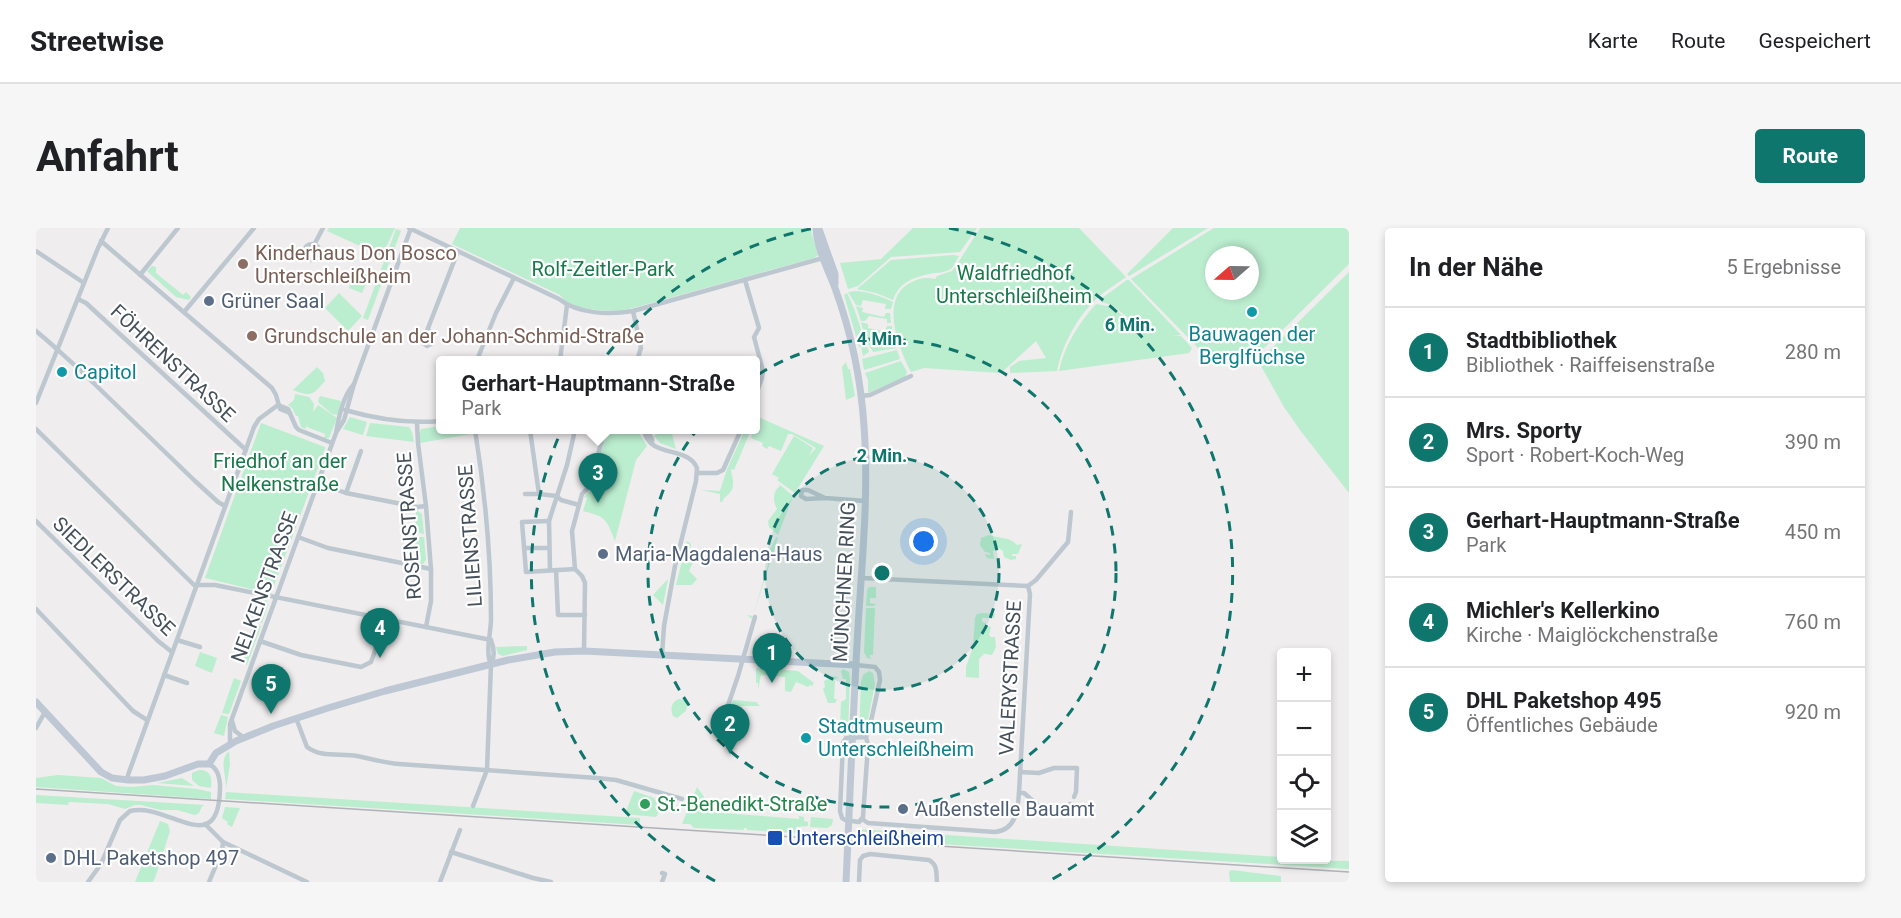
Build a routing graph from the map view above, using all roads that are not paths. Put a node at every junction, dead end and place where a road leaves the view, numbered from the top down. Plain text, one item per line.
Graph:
1 (108, 228) edge
2 (178, 228) edge
3 (254, 228) edge
4 (323, 228) edge
5 (410, 228) edge
6 (817, 228) edge
7 (101, 241) junction
8 (314, 245) dead end
9 (36, 251) edge
10 (458, 251) junction
11 (826, 257) junction
12 (140, 275) junction
13 (514, 278) junction
14 (746, 280) junction
15 (84, 283) junction
16 (78, 299) junction
17 (567, 306) junction
18 (633, 311) junction
19 (184, 312) junction
20 (428, 329) dead end
21 (36, 331) edge
22 (57, 350) junction
23 (479, 356) edge
24 (561, 356) edge
25 (638, 356) edge
26 (759, 356) edge
27 (760, 359) edge
28 (911, 376) dead end
29 (760, 383) edge
30 (861, 396) junction
31 (36, 403) edge
32 (278, 405) junction
33 (345, 410) junction
34 (436, 421) edge
35 (417, 423) junction
36 (36, 429) edge
37 (476, 434) edge
38 (531, 434) edge
39 (574, 434) edge
40 (604, 434) edge
41 (648, 434) edge
42 (739, 434) edge
43 (332, 443) junction
44 (246, 450) junction
45 (361, 451) dead end
46 (698, 473) junction
47 (318, 483) junction
48 (346, 493) junction
49 (525, 494) dead end
50 (539, 494) junction
51 (556, 496) junction
52 (825, 498) dead end
53 (865, 501) junction
54 (579, 505) junction
55 (225, 506) junction
56 (426, 506) junction
57 (1071, 512) dead end
58 (549, 520) junction
59 (36, 521) edge
60 (298, 537) junction
61 (524, 548) junction
62 (549, 548) junction
63 (431, 569) junction
64 (575, 569) junction
65 (550, 570) junction
66 (556, 570) junction
67 (862, 578) junction
68 (197, 584) junction
69 (1028, 586) junction
70 (274, 598) junction
71 (36, 609) edge
72 (585, 615) junction
73 (754, 616) dead end
74 (386, 620) junction
75 (426, 627) junction
76 (177, 640) junction
77 (491, 640) junction
78 (260, 641) junction
79 (200, 647) dead end
80 (584, 651) junction
81 (172, 652) junction
82 (662, 655) junction
83 (743, 657) junction
84 (491, 664) junction
85 (856, 665) junction
86 (164, 675) junction
87 (187, 683) dead end
88 (36, 702) edge
89 (45, 712) junction
90 (232, 718) junction
91 (296, 718) junction
92 (147, 720) junction
93 (36, 728) edge
94 (724, 728) dead end
95 (244, 737) junction
96 (866, 737) junction
97 (230, 744) junction
98 (209, 764) junction
99 (488, 770) junction
100 (1020, 772) junction
101 (128, 780) junction
102 (1019, 793) junction
103 (1074, 797) dead end
104 (682, 799) dead end
105 (1070, 804) dead end
106 (473, 806) dead end
107 (862, 819) junction
108 (205, 824) junction
109 (460, 830) dead end
110 (223, 842) junction
111 (451, 852) junction
112 (662, 873) dead end
113 (88, 882) edge
114 (209, 882) edge
115 (307, 882) edge
116 (440, 882) edge
117 (551, 882) edge
118 (662, 882) edge
119 (846, 882) edge
120 (859, 882) edge
121 (937, 882) edge

1 - 7 street
2 - 12 street
3 - 19 street
4 - 8 street
5 - 10 street
5 - 33 street, NELKENSTRASSE
6 - 11 street, MÜNCHNER RING
7 - 12 street
7 - 15 street
9 - 15 street
10 - 13 street
10 - 20 street
11 - 14 street
11 - 30 street, MÜNCHNER RING
12 - 19 street
13 - 17 street
13 - 23 street
14 - 18 street
14 - 26 street
15 - 16 street
16 - 22 street
16 - 44 street, FÖHRENSTRASSE
17 - 18 street
17 - 24 street
18 - 25 street
19 - 32 street
21 - 22 street
22 - 31 street
22 - 55 street
27 - 29 street
28 - 30 street
30 - 53 street, MÜNCHNER RING
32 - 43 street
32 - 44 street
33 - 35 street
33 - 43 street, NELKENSTRASSE
34 - 35 street
35 - 56 street, ROSENSTRASSE
36 - 68 street
37 - 77 street, LILIENSTRASSE
38 - 50 street
39 - 51 street
40 - 54 street
41 - 46 street
42 - 46 street
43 - 47 street, NELKENSTRASSE
44 - 55 street
45 - 48 street
46 - 82 street
47 - 48 street
47 - 60 street, NELKENSTRASSE
48 - 56 street
49 - 50 street
50 - 51 street
51 - 54 street
51 - 58 street
52 - 53 street
53 - 67 street, MÜNCHNER RING
54 - 64 street
55 - 68 street
56 - 63 street, ROSENSTRASSE
57 - 69 street
58 - 61 street
58 - 62 street
59 - 81 street, SIEDLERSTRASSE
60 - 63 street
60 - 70 street, NELKENSTRASSE
61 - 62 street
61 - 65 street
62 - 65 street
63 - 75 street, ROSENSTRASSE
64 - 66 street
64 - 72 street
65 - 66 street
66 - 72 street
67 - 69 street
67 - 85 street, MÜNCHNER RING
68 - 70 street
68 - 76 street
69 - 100 street, VALERYSTRASSE
70 - 74 street
70 - 78 street, NELKENSTRASSE
71 - 92 street
72 - 80 street
73 - 83 street
74 - 75 street
74 - 78 street
75 - 77 street
76 - 79 street
76 - 81 street
77 - 84 street, LILIENSTRASSE
78 - 90 street, NELKENSTRASSE
80 - 82 street
80 - 84 street
81 - 86 street
82 - 83 street
83 - 85 street
83 - 94 street
84 - 91 street
84 - 99 street, LILIENSTRASSE
85 - 96 street
85 - 119 street, MÜNCHNER RING
86 - 87 street
86 - 92 street
88 - 89 street
89 - 93 street
89 - 101 street
90 - 95 street
90 - 97 street, NELKENSTRASSE
91 - 95 street
91 - 99 street
92 - 101 street
95 - 97 street
96 - 107 street
96 - 107 street, VALERYSTRASSE
97 - 98 street
98 - 101 street
98 - 108 street
99 - 104 street
99 - 106 street, LILIENSTRASSE
100 - 102 street, VALERYSTRASSE
100 - 103 street, VALERYSTRASSE
102 - 105 street
102 - 107 street, VALERYSTRASSE
108 - 110 street
108 - 113 street
109 - 111 street
110 - 114 street
110 - 115 street
111 - 116 street
111 - 117 street
112 - 118 street
120 - 121 street

